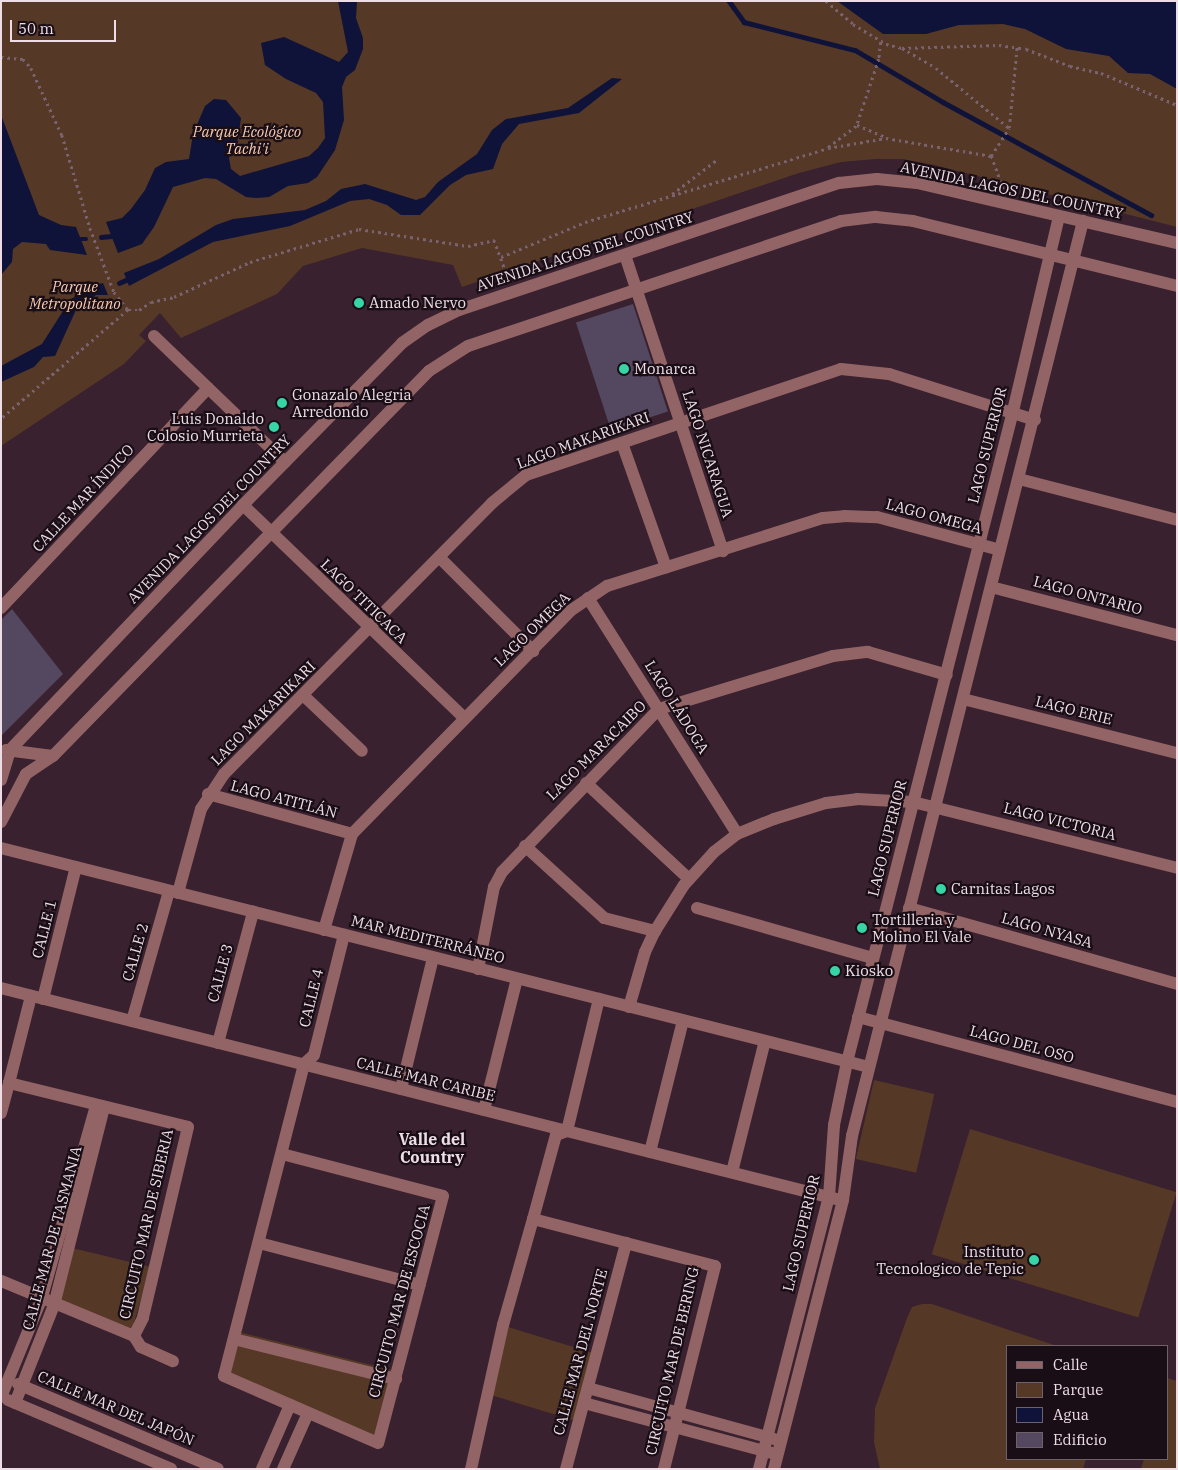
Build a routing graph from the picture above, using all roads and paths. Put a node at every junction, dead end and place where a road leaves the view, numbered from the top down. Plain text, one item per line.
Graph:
1 (826, 1) edge
2 (881, 42) junction
3 (902, 48) junction
4 (1017, 48) junction
5 (1, 57) edge
6 (1177, 105) edge
7 (857, 125) junction
8 (1008, 130) junction
9 (886, 138) junction
10 (828, 148) junction
11 (992, 156) junction
12 (718, 159) dead end
13 (1001, 182) dead end
14 (669, 196) junction
15 (1059, 217) junction
16 (1082, 221) junction
17 (1177, 243) edge
18 (625, 254) junction
19 (1050, 255) junction
20 (501, 257) junction
21 (1072, 263) junction
22 (1177, 286) edge
23 (636, 290) junction
24 (514, 291) junction
25 (128, 310) junction
26 (154, 336) dead end
27 (208, 388) junction
28 (1014, 411) junction
29 (1, 419) edge
30 (1035, 420) junction
31 (680, 422) junction
32 (622, 443) junction
33 (285, 462) junction
34 (1019, 479) junction
35 (243, 505) junction
36 (1177, 520) edge
37 (270, 532) junction
38 (978, 546) junction
39 (1000, 550) junction
40 (723, 551) junction
41 (440, 558) junction
42 (666, 567) junction
43 (991, 587) junction
44 (588, 598) junction
45 (1, 608) edge
46 (369, 629) junction
47 (1177, 635) edge
48 (533, 651) junction
49 (947, 675) junction
50 (303, 695) junction
51 (963, 699) junction
52 (659, 709) junction
53 (464, 718) junction
54 (6, 750) edge
55 (362, 751) dead end
56 (1177, 753) edge
57 (53, 756) junction
58 (4, 768) edge
59 (26, 774) junction
60 (1, 780) edge
61 (586, 782) junction
62 (208, 794) junction
63 (913, 802) junction
64 (935, 806) junction
65 (1, 822) edge
66 (352, 834) junction
67 (737, 834) junction
68 (525, 846) junction
69 (1, 848) edge
70 (76, 867) junction
71 (1177, 868) edge
72 (689, 879) junction
73 (173, 892) junction
74 (697, 908) dead end
75 (909, 908) junction
76 (252, 912) junction
77 (324, 930) junction
78 (655, 931) junction
79 (344, 935) junction
80 (433, 958) junction
81 (873, 958) junction
82 (478, 969) junction
83 (517, 979) junction
84 (1177, 984) edge
85 (1, 988) edge
86 (31, 996) junction
87 (44, 999) junction
88 (599, 999) junction
89 (630, 1007) junction
90 (858, 1017) junction
91 (132, 1021) junction
92 (683, 1021) junction
93 (880, 1022) junction
94 (765, 1042) junction
95 (218, 1043) junction
96 (847, 1062) junction
97 (304, 1064) junction
98 (868, 1067) junction
99 (9, 1083) junction
100 (401, 1089) junction
101 (1177, 1102) edge
102 (100, 1106) junction
103 (484, 1110) junction
104 (1, 1113) edge
105 (567, 1131) junction
106 (650, 1152) junction
107 (282, 1154) junction
108 (732, 1172) junction
109 (829, 1197) junction
110 (843, 1200) junction
111 (533, 1219) junction
112 (259, 1243) junction
113 (626, 1243) junction
114 (1, 1281) edge
115 (420, 1285) junction
116 (41, 1300) junction
117 (54, 1305) junction
118 (134, 1336) junction
119 (234, 1339) junction
120 (173, 1361) dead end
121 (5, 1379) edge
122 (396, 1379) junction
123 (24, 1387) junction
124 (588, 1388) junction
125 (1, 1397) edge
126 (15, 1403) junction
127 (584, 1403) junction
128 (290, 1405) junction
129 (308, 1412) junction
130 (678, 1413) junction
131 (674, 1428) junction
132 (767, 1437) junction
133 (781, 1441) junction
134 (764, 1452) junction
135 (778, 1455) junction
136 (171, 1469) edge
137 (218, 1469) edge
138 (262, 1469) edge
139 (283, 1469) edge
140 (471, 1469) edge
141 (566, 1469) edge
142 (664, 1469) edge
143 (759, 1469) edge
144 (774, 1469) edge

1 - 2 path
2 - 3 path
2 - 7 path
3 - 4 path
3 - 8 path
4 - 6 path
4 - 8 path
5 - 25 path
7 - 9 path
7 - 10 path
8 - 11 path
9 - 10 path
9 - 11 path
10 - 14 path
11 - 13 path
12 - 14 path
14 - 20 path
15 - 16 street, AVENIDA LAGOS DEL COUNTRY
15 - 18 street, AVENIDA LAGOS DEL COUNTRY
15 - 19 street, LAGO SUPERIOR
16 - 17 street, AVENIDA LAGOS DEL COUNTRY
16 - 21 street, LAGO SUPERIOR
18 - 23 street, LAGO NICARAGUA
18 - 24 street, AVENIDA LAGOS DEL COUNTRY
19 - 21 street
19 - 23 street
19 - 28 street, LAGO SUPERIOR
20 - 24 path
20 - 25 path
21 - 22 street
21 - 30 street, LAGO SUPERIOR
23 - 31 street, LAGO NICARAGUA
23 - 37 street
24 - 33 street, AVENIDA LAGOS DEL COUNTRY
25 - 29 path
26 - 27 street
27 - 33 street
27 - 45 street, CALLE MAR ÍNDICO
28 - 30 street, LAGO MAKARIKARI
28 - 31 street, LAGO MAKARIKARI
28 - 38 street, LAGO SUPERIOR
30 - 34 street, LAGO SUPERIOR
31 - 32 street, LAGO MAKARIKARI
31 - 40 street, LAGO NICARAGUA
32 - 41 street, LAGO MAKARIKARI
32 - 42 street
33 - 35 street, AVENIDA LAGOS DEL COUNTRY
34 - 36 street
34 - 39 street, LAGO SUPERIOR
35 - 37 street, LAGO TITICACA
35 - 54 street, AVENIDA LAGOS DEL COUNTRY
37 - 46 street, LAGO TITICACA
37 - 57 street
38 - 39 street, LAGO OMEGA
38 - 40 street, LAGO OMEGA
38 - 49 street, LAGO SUPERIOR
39 - 43 street, LAGO SUPERIOR
40 - 42 street, LAGO OMEGA
41 - 46 street, LAGO MAKARIKARI
41 - 48 street
42 - 44 street, LAGO OMEGA
43 - 47 street, LAGO ONTARIO
43 - 51 street, LAGO SUPERIOR
44 - 48 street, LAGO OMEGA
44 - 52 street, LAGO LÁDOGA
46 - 50 street, LAGO MAKARIKARI
46 - 53 street, LAGO TITICACA
48 - 53 street, LAGO OMEGA
49 - 52 street, LAGO MARACAIBO
49 - 63 street, LAGO SUPERIOR
50 - 55 street
50 - 62 street, LAGO MAKARIKARI
51 - 56 street, LAGO ERIE
51 - 64 street, LAGO SUPERIOR
52 - 61 street, LAGO MARACAIBO
52 - 67 street, LAGO LÁDOGA
53 - 66 street, LAGO OMEGA
54 - 57 street
54 - 58 street
57 - 59 street
58 - 59 street
58 - 60 street
59 - 65 street
61 - 68 street, LAGO MARACAIBO
61 - 72 street
62 - 66 street, LAGO ATITLÁN
62 - 73 street, LAGO MAKARIKARI
63 - 64 street, LAGO VICTORIA
63 - 67 street, LAGO VICTORIA
63 - 81 street, LAGO SUPERIOR
64 - 71 street, LAGO VICTORIA
64 - 75 street, LAGO SUPERIOR
66 - 77 street, LAGO OMEGA
67 - 72 street, LAGO VICTORIA
68 - 78 street
68 - 82 street, LAGO MARACAIBO
69 - 70 street, MAR MEDITERRÁNEO
70 - 73 street, MAR MEDITERRÁNEO
70 - 87 street, CALLE 1
72 - 78 street, LAGO VICTORIA
73 - 76 street, MAR MEDITERRÁNEO
73 - 91 street, CALLE 2
74 - 81 street
75 - 84 street, LAGO NYASA
75 - 93 street, LAGO SUPERIOR
76 - 77 street, MAR MEDITERRÁNEO
76 - 95 street, CALLE 3
77 - 79 street, MAR MEDITERRÁNEO
78 - 89 street, LAGO VICTORIA
79 - 80 street, MAR MEDITERRÁNEO
79 - 97 street, CALLE 4
80 - 82 street, MAR MEDITERRÁNEO
80 - 100 street
81 - 90 street, LAGO SUPERIOR
82 - 83 street, MAR MEDITERRÁNEO
83 - 88 street, MAR MEDITERRÁNEO
83 - 103 street
85 - 86 street, CALLE MAR CARIBE
86 - 87 street, CALLE MAR CARIBE
86 - 99 street
87 - 91 street, CALLE MAR CARIBE
88 - 89 street, MAR MEDITERRÁNEO
88 - 105 street
89 - 92 street, MAR MEDITERRÁNEO
90 - 93 street, LAGO DEL OSO
90 - 96 street, LAGO SUPERIOR
91 - 95 street, CALLE MAR CARIBE
92 - 94 street, MAR MEDITERRÁNEO
92 - 106 street
93 - 98 street, LAGO SUPERIOR
93 - 101 street, LAGO DEL OSO
94 - 96 street, MAR MEDITERRÁNEO
94 - 108 street
95 - 97 street, CALLE MAR CARIBE
96 - 98 street, MAR MEDITERRÁNEO
96 - 109 street, LAGO SUPERIOR
97 - 100 street, CALLE MAR CARIBE
97 - 107 street, CIRCUITO MAR DE ESCOCIA
98 - 110 street, LAGO SUPERIOR
99 - 102 street, CIRCUITO MAR DE SIBERIA
99 - 104 street
100 - 103 street, CALLE MAR CARIBE
102 - 116 street, CALLE MAR DE TASMANIA
102 - 117 street, CALLE MAR DE TASMANIA
102 - 118 street, CIRCUITO MAR DE SIBERIA
103 - 105 street, CALLE MAR CARIBE
105 - 106 street, CALLE MAR CARIBE
105 - 111 street
106 - 108 street, CALLE MAR CARIBE
107 - 112 street, CIRCUITO MAR DE ESCOCIA
107 - 115 street, CIRCUITO MAR DE ESCOCIA
108 - 109 street, CALLE MAR CARIBE
109 - 110 street, CALLE MAR CARIBE
109 - 132 street, LAGO SUPERIOR
110 - 133 street, LAGO SUPERIOR
111 - 113 street, CIRCUITO MAR DE BERING
111 - 140 street
112 - 115 street
112 - 119 street, CIRCUITO MAR DE ESCOCIA
113 - 124 street, CALLE MAR DEL NORTE
113 - 130 street, CIRCUITO MAR DE BERING
114 - 116 street, CIRCUITO MAR DE SIBERIA
115 - 122 street, CIRCUITO MAR DE ESCOCIA
116 - 117 street, CIRCUITO MAR DE SIBERIA
116 - 121 street, CALLE MAR DE TASMANIA
117 - 118 street, CIRCUITO MAR DE SIBERIA
117 - 123 street, CALLE MAR DE TASMANIA
118 - 120 street
119 - 122 street
119 - 128 street, CIRCUITO MAR DE ESCOCIA
121 - 123 street, CALLE MAR DEL JAPÓN
121 - 125 street, CALLE MAR DE TASMANIA
122 - 129 street, CIRCUITO MAR DE ESCOCIA
123 - 126 street, CALLE MAR DE TASMANIA
123 - 137 street, CALLE MAR DEL JAPÓN
124 - 127 street, CALLE MAR DEL NORTE
124 - 130 street
125 - 126 street
126 - 136 street
127 - 131 street
127 - 141 street, CALLE MAR DEL NORTE
128 - 129 street, CIRCUITO MAR DE ESCOCIA
128 - 138 street
129 - 139 street
130 - 131 street, CIRCUITO MAR DE BERING
130 - 132 street
131 - 134 street
131 - 142 street, CIRCUITO MAR DE BERING
132 - 133 street
132 - 134 street, LAGO SUPERIOR
133 - 135 street, LAGO SUPERIOR
134 - 135 street
134 - 143 street, LAGO SUPERIOR
135 - 144 street, LAGO SUPERIOR

